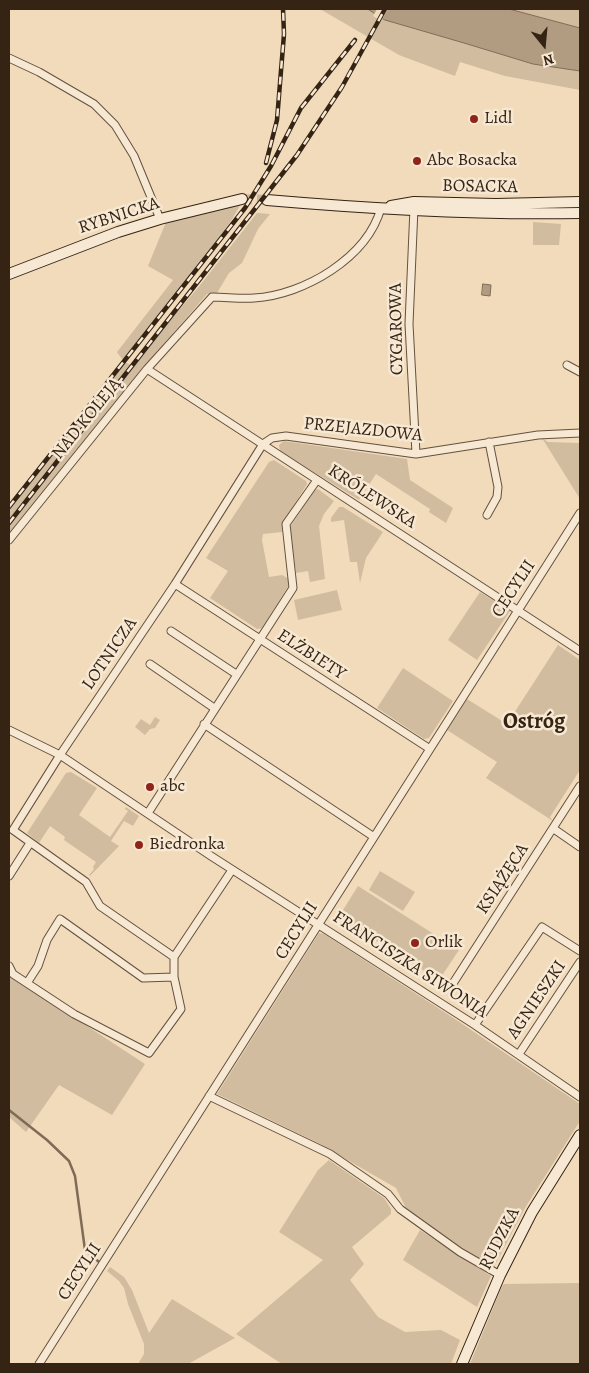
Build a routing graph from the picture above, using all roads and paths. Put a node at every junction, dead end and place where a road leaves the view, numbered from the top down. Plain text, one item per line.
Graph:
1 (9, 58) edge
2 (242, 199) tunnel mouth
3 (267, 200) tunnel mouth
4 (580, 202) edge
5 (414, 207) junction
6 (381, 208) junction
7 (580, 213) edge
8 (160, 219) junction
9 (9, 274) edge
10 (567, 365) dead end
11 (147, 369) junction
12 (580, 372) edge
13 (580, 433) edge
14 (489, 442) junction
15 (263, 444) junction
16 (416, 454) junction
17 (317, 480) junction
18 (580, 513) edge
19 (487, 515) dead end
20 (9, 540) edge
21 (175, 584) junction
22 (518, 609) junction
23 (171, 631) dead end
24 (259, 639) junction
25 (580, 650) edge
26 (150, 664) dead end
27 (236, 674) junction
28 (214, 708) junction
29 (204, 724) junction
30 (9, 730) edge
31 (430, 749) junction
32 (60, 755) junction
33 (580, 786) edge
34 (148, 813) junction
35 (554, 829) junction
36 (374, 837) junction
37 (30, 843) junction
38 (580, 847) edge
39 (232, 870) junction
40 (9, 876) edge
41 (318, 924) junction
42 (580, 951) edge
43 (174, 957) junction
44 (579, 965) edge
45 (9, 966) edge
46 (174, 977) junction
47 (27, 983) junction
48 (450, 988) dead end
49 (475, 1025) junction
50 (519, 1054) junction
51 (210, 1096) junction
52 (580, 1096) edge
53 (580, 1135) edge
54 (500, 1275) junction
55 (39, 1364) edge
56 (462, 1364) edge

1 - 8 street
2 - 8 street, RYBNICKA
3 - 6 street, BOSACKA
4 - 5 street, BOSACKA
5 - 6 street, BOSACKA
5 - 7 street, BOSACKA
5 - 16 street, CYGAROWA
6 - 11 street, NAD KOLEJĄ
8 - 9 street, RYBNICKA
10 - 12 street
11 - 15 street, KRÓLEWSKA
11 - 20 street, NAD KOLEJĄ
13 - 14 street, PRZEJAZDOWA
14 - 16 street, PRZEJAZDOWA
14 - 19 street
15 - 16 street, PRZEJAZDOWA
15 - 17 street, KRÓLEWSKA
15 - 21 street, LOTNICZA
17 - 22 street, KRÓLEWSKA
17 - 24 street
18 - 22 street, CECYLII
21 - 24 street, ELŻBIETY
21 - 32 street, LOTNICZA
22 - 25 street, KRÓLEWSKA
22 - 31 street, CECYLII
23 - 27 street
24 - 27 street
24 - 31 street, ELŻBIETY
26 - 28 street
27 - 28 street
28 - 29 street
29 - 34 street
29 - 36 street
30 - 32 street, FRANCISZKA SIWONIA
31 - 36 street, CECYLII
32 - 34 street, FRANCISZKA SIWONIA
32 - 37 street, LOTNICZA
33 - 35 street, KSIĄŻĘCA
34 - 39 street, FRANCISZKA SIWONIA
35 - 38 street
35 - 48 street, KSIĄŻĘCA
36 - 41 street, CECYLII
37 - 40 street
37 - 43 street
39 - 41 street, FRANCISZKA SIWONIA
39 - 43 street
41 - 49 street, FRANCISZKA SIWONIA
41 - 51 street, CECYLII
42 - 49 street
43 - 46 street
44 - 50 street, AGNIESZKI
45 - 47 street
46 - 47 street
46 - 47 street
49 - 50 street, FRANCISZKA SIWONIA
50 - 52 street, FRANCISZKA SIWONIA
51 - 54 street
51 - 55 street, CECYLII
53 - 54 street, RUDZKA
54 - 56 street, RUDZKA

